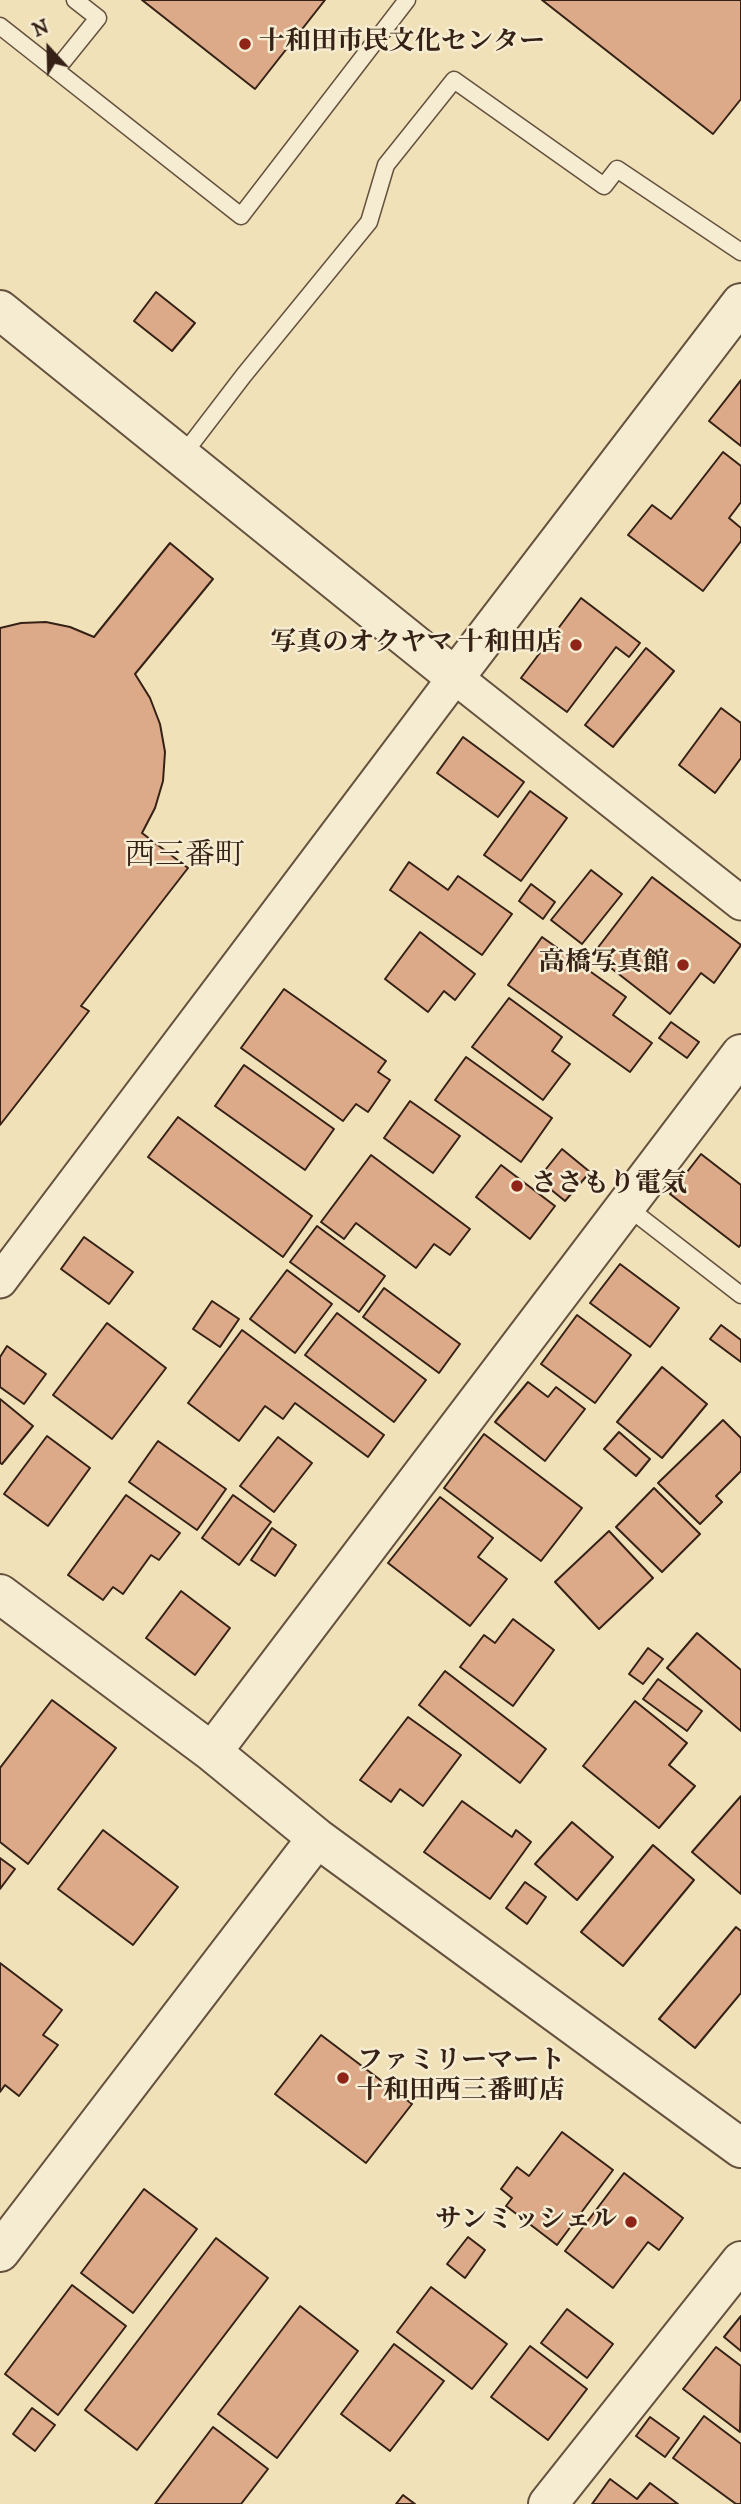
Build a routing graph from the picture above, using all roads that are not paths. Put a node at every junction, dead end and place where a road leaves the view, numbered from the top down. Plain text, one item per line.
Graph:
1 (75, 0) edge
2 (407, 0) edge
3 (0, 26) edge
4 (56, 70) junction
5 (741, 252) edge
6 (741, 303) edge
7 (0, 310) edge
8 (182, 457) junction
9 (455, 677) junction
10 (741, 903) edge
11 (741, 1054) edge
12 (626, 1206) junction
13 (0, 1281) edge
14 (741, 1296) edge
15 (0, 1594) edge
16 (212, 1752) junction
17 (317, 1838) junction
18 (741, 2148) edge
19 (0, 2252) edge
20 (741, 2261) edge
21 (548, 2504) edge

1 - 4 lane
2 - 4 lane
3 - 4 lane
5 - 8 lane
6 - 9 street
7 - 8 street
8 - 9 street
9 - 10 street
9 - 13 street
11 - 12 street
12 - 14 lane
12 - 16 street
15 - 16 street
16 - 17 street
17 - 18 street
17 - 19 street
20 - 21 street

